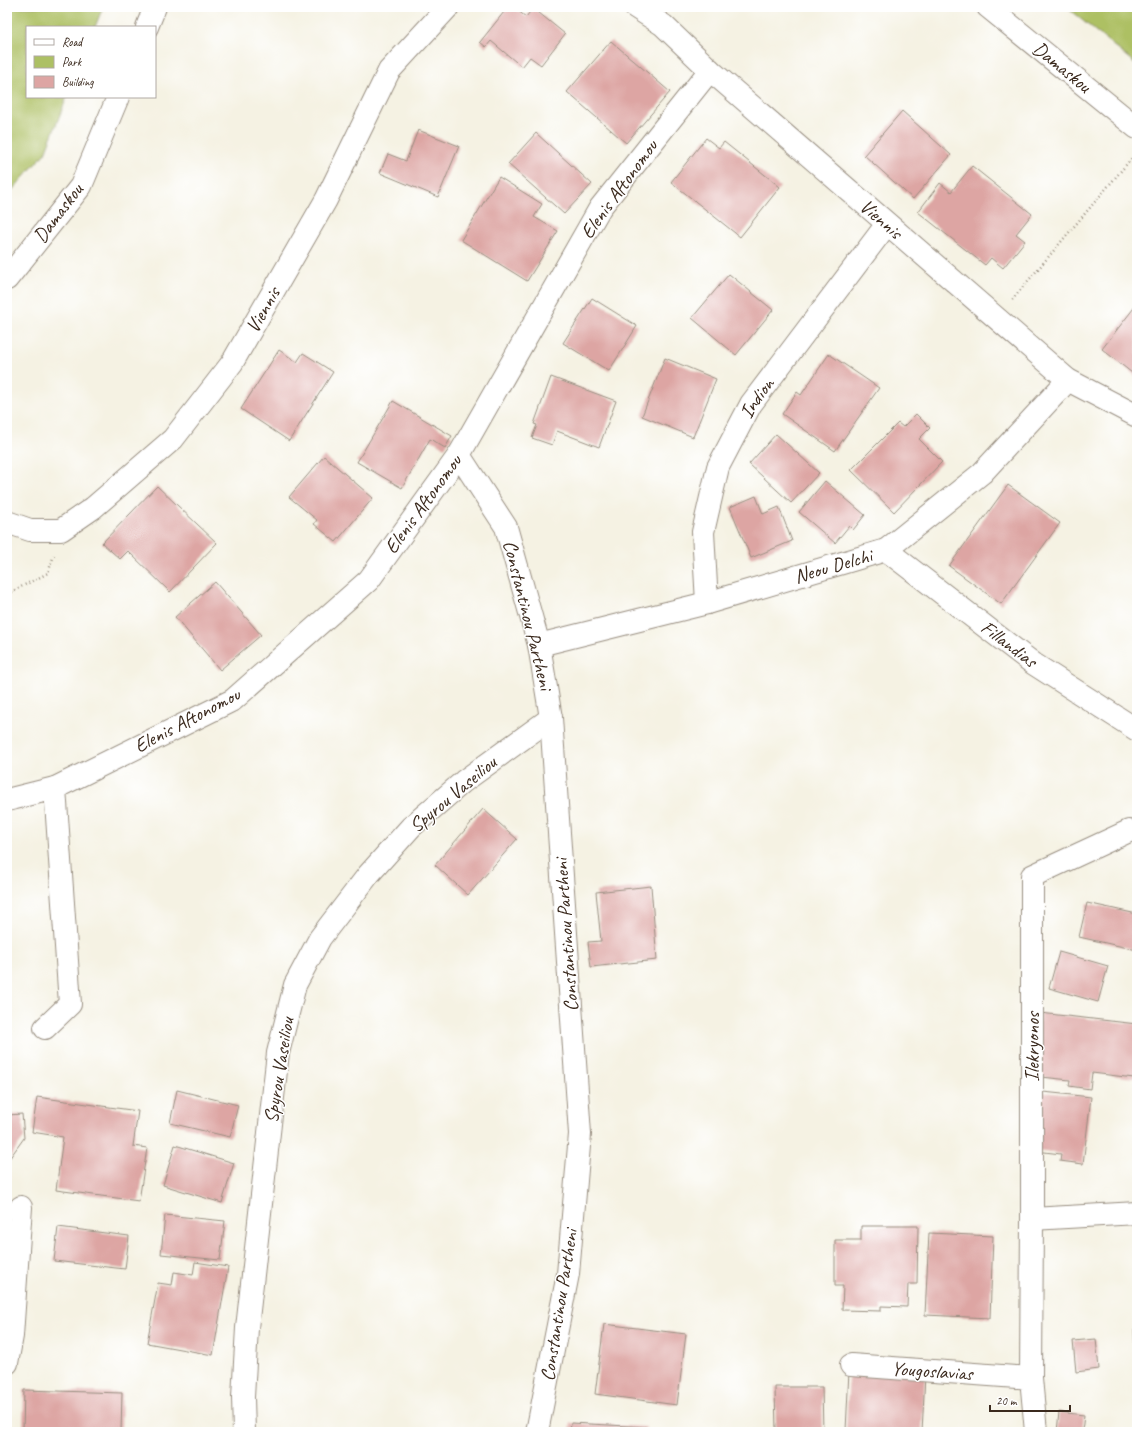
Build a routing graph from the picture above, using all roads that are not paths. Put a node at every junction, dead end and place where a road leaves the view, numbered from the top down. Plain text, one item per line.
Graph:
1 (155, 7) edge
2 (448, 7) edge
3 (635, 7) edge
4 (988, 7) edge
5 (147, 26) edge
6 (710, 70) junction
7 (118, 98) edge
8 (1137, 128) edge
9 (887, 224) junction
10 (7, 279) edge
11 (1068, 380) junction
12 (1137, 416) edge
13 (459, 455) junction
14 (7, 522) edge
15 (886, 550) junction
16 (707, 603) junction
17 (539, 645) junction
18 (551, 718) junction
19 (1137, 730) edge
20 (55, 788) junction
21 (7, 800) edge
22 (1129, 831) dead end
23 (45, 1028) dead end
24 (21, 1207) dead end
25 (1137, 1212) edge
26 (1032, 1219) junction
27 (7, 1363) edge
28 (851, 1365) dead end
29 (1031, 1378) junction
30 (244, 1432) edge
31 (537, 1432) edge
32 (1036, 1432) edge

1 - 5 street
2 - 14 street, Viennis
3 - 6 street, Viennis
4 - 8 street, Damaskou
6 - 9 street, Viennis
6 - 13 street, Elenis Aftonomou
7 - 10 street, Damaskou
9 - 11 street, Viennis
9 - 16 street, Indion
11 - 12 street, Viennis
11 - 15 street, Neou Delchi
13 - 17 street, Constantinou Partheni
13 - 20 street, Elenis Aftonomou
15 - 16 street, Neou Delchi
15 - 19 street, Fillandias
16 - 17 street, Neou Delchi
17 - 18 street, Constantinou Partheni
18 - 30 street, Spyrou Vaseiliou
18 - 31 street, Constantinou Partheni
20 - 21 street, Elenis Aftonomou
20 - 23 street
22 - 26 street, Ilekryonos
24 - 27 street
25 - 26 street
26 - 29 street
28 - 29 street, Yougoslavias
29 - 32 street

